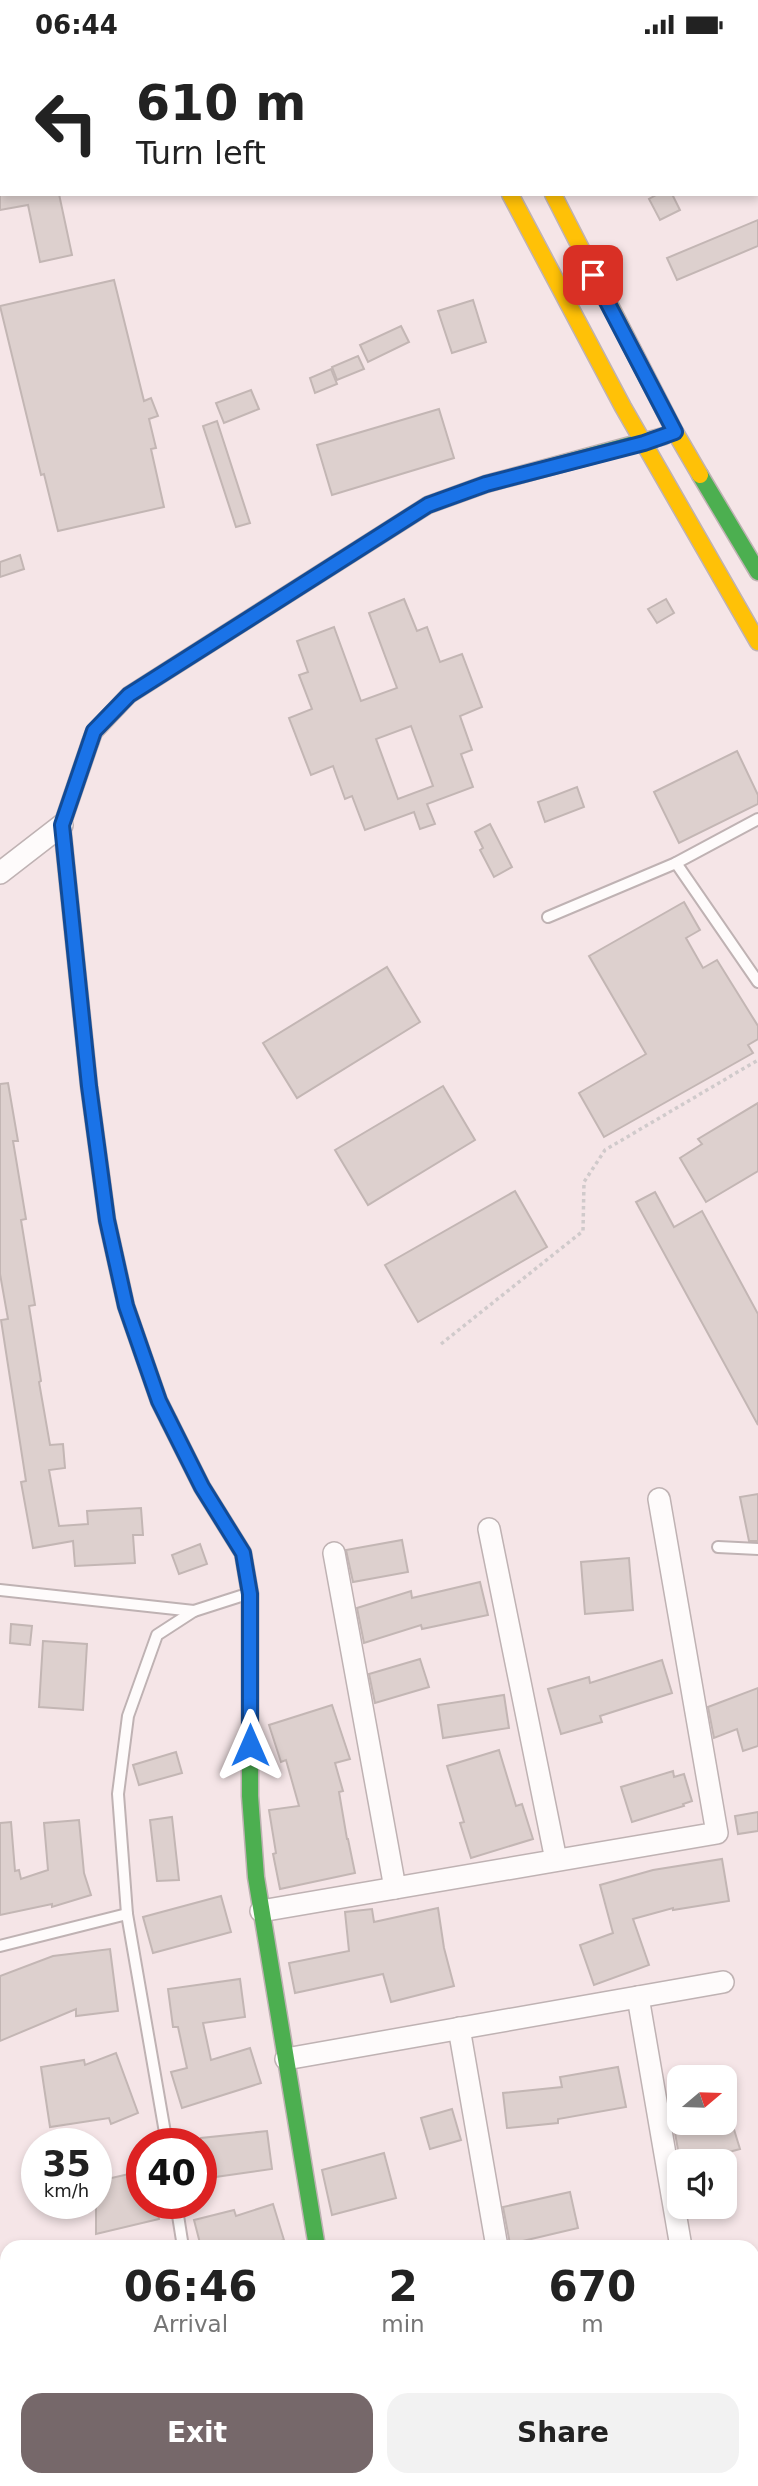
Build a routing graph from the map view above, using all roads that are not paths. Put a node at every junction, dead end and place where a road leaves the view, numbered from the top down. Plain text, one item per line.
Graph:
1 (511, 196) edge
2 (554, 196) edge
3 (675, 432) junction
4 (644, 443) junction
5 (758, 572) edge
6 (758, 642) edge
7 (758, 819) edge
8 (62, 825) junction
9 (676, 863) junction
10 (0, 873) edge
11 (548, 917) dead end
12 (758, 982) edge
13 (659, 1499) dead end
14 (489, 1529) dead end
15 (718, 1547) dead end
16 (758, 1549) edge
17 (334, 1553) dead end
18 (0, 1590) edge
19 (250, 1594) junction
20 (194, 1611) junction
21 (556, 1860) junction
22 (395, 1888) junction
23 (261, 1911) junction
24 (127, 1914) junction
25 (0, 1946) edge
26 (723, 1982) dead end
27 (638, 1997) junction
28 (459, 2028) junction
29 (286, 2059) junction
30 (164, 2128) edge
31 (179, 2219) edge
32 (182, 2240) edge
33 (316, 2240) edge
34 (496, 2240) edge
35 (680, 2240) edge

1 - 4 street
2 - 3 street
3 - 4 street
3 - 5 street
4 - 6 street
4 - 8 street
7 - 9 lane
8 - 10 street
8 - 19 street
9 - 11 lane
9 - 12 lane
13 - 21 street
14 - 21 street
15 - 16 lane
17 - 22 street
18 - 20 lane
19 - 20 lane
19 - 23 street
20 - 24 lane
21 - 22 street
22 - 23 street
23 - 29 street
24 - 25 lane
24 - 30 lane
26 - 27 street
27 - 28 street
27 - 35 street
28 - 29 street
28 - 34 street
29 - 33 street
31 - 32 lane

